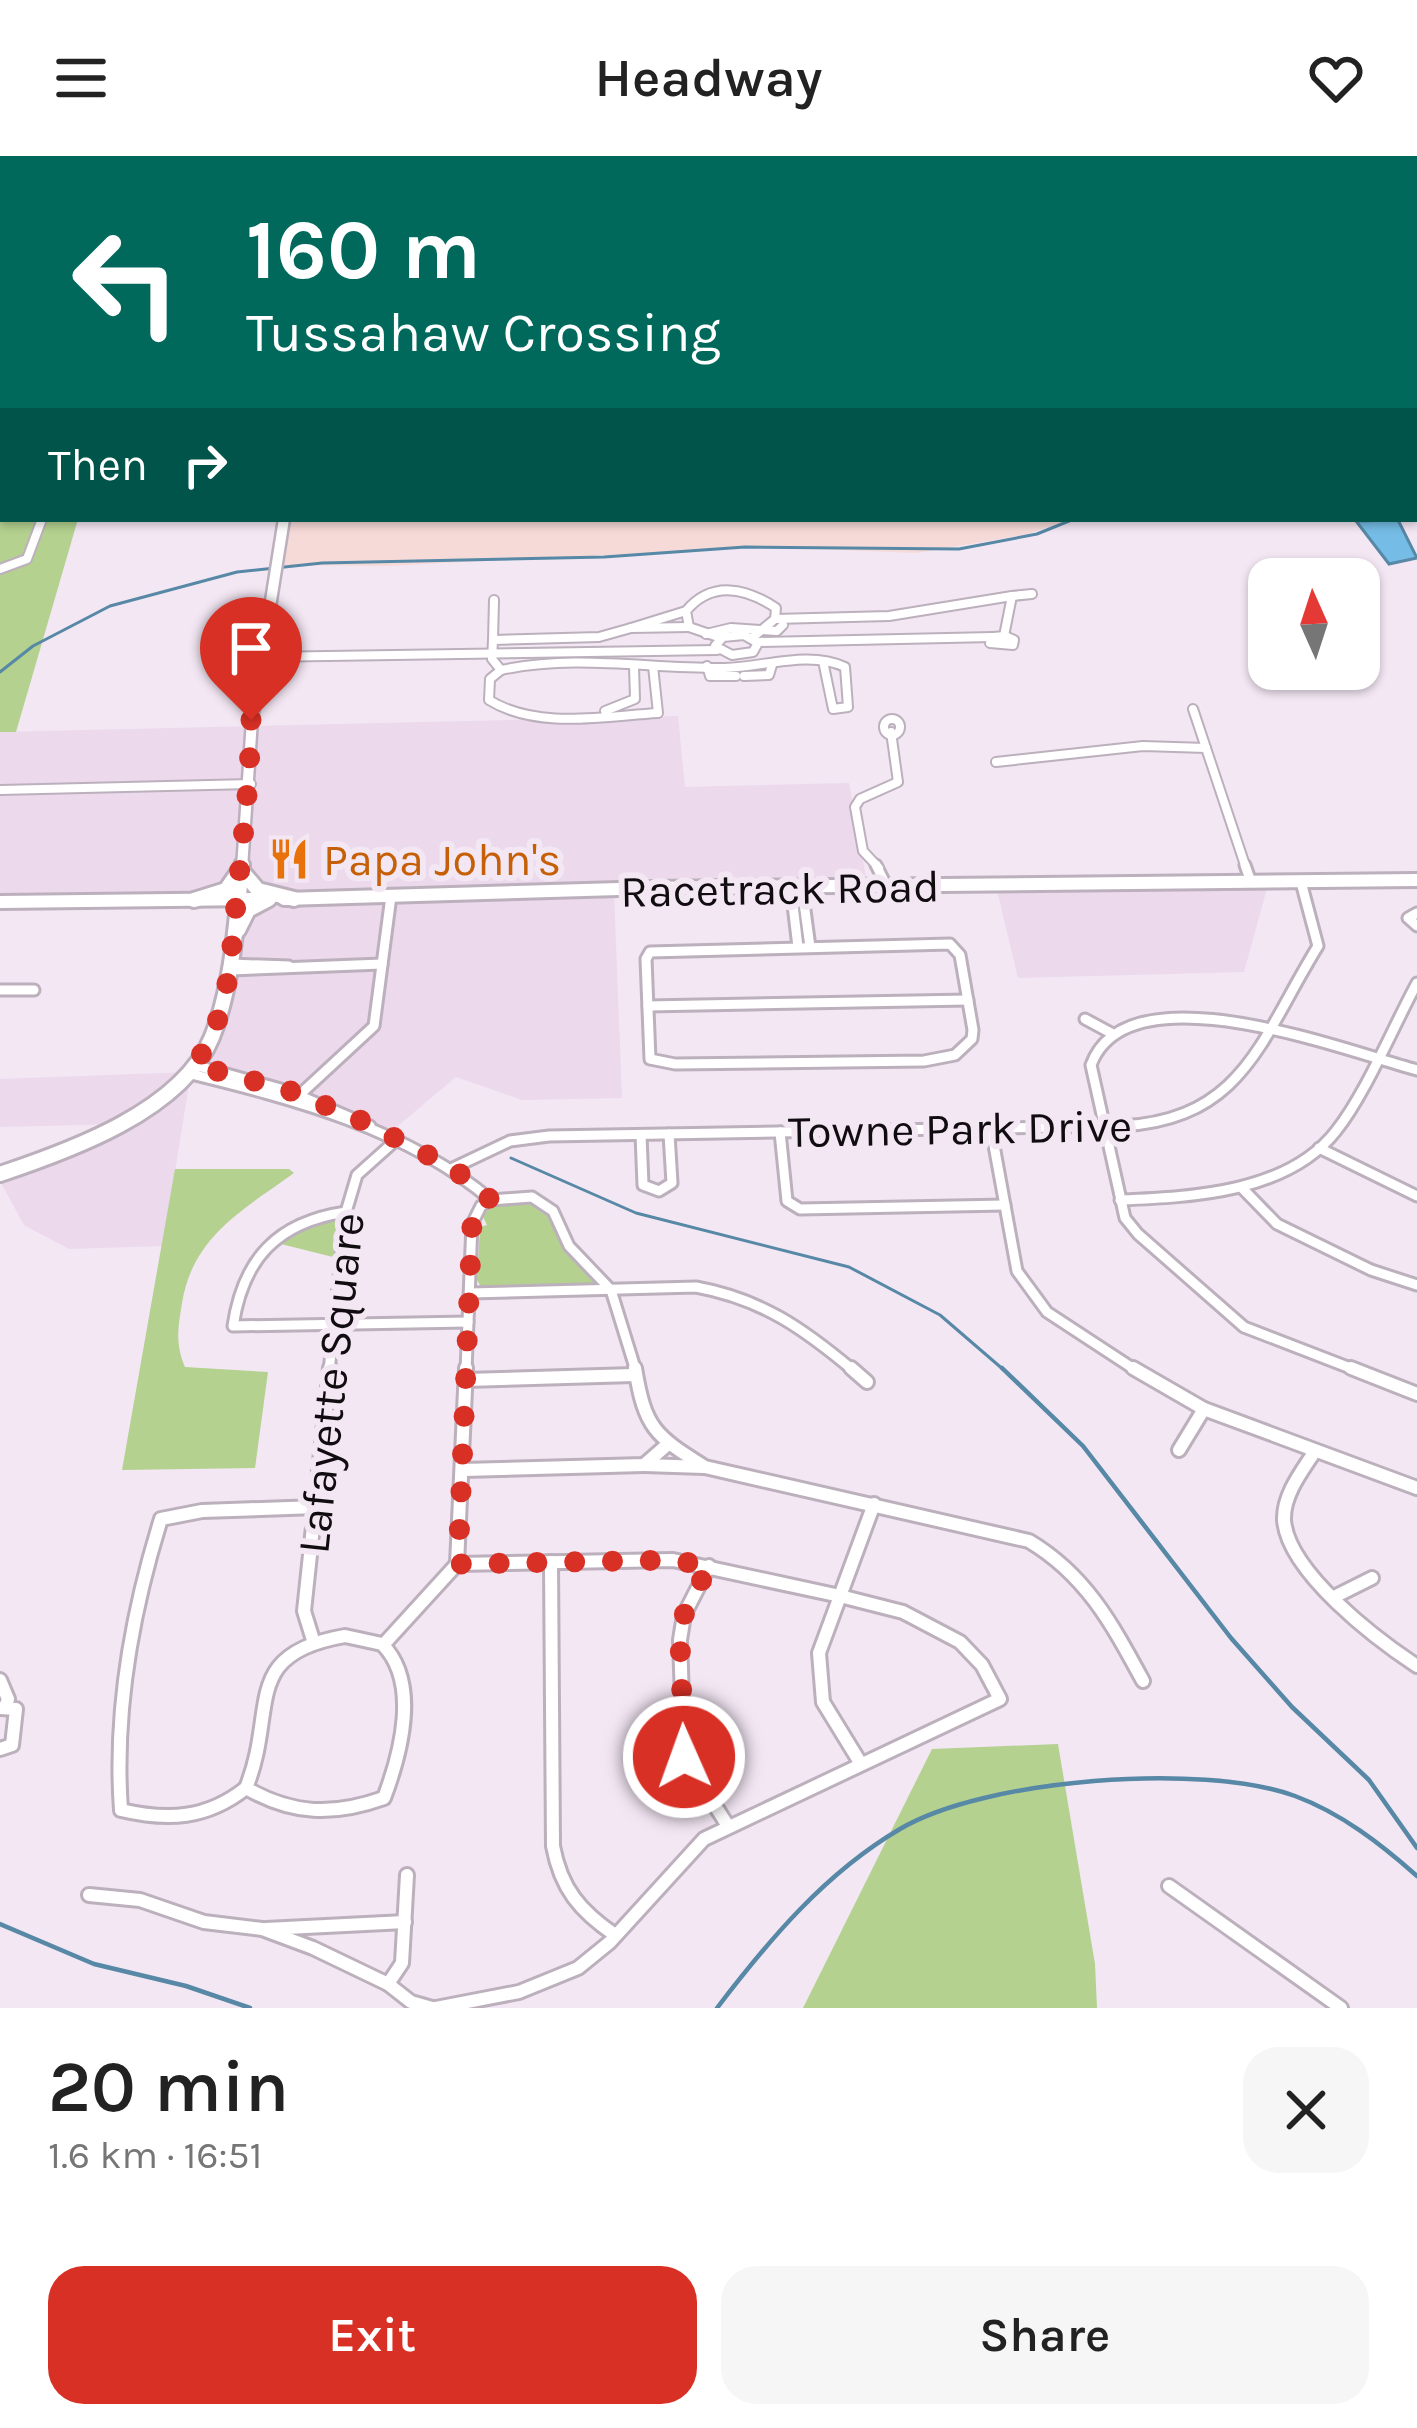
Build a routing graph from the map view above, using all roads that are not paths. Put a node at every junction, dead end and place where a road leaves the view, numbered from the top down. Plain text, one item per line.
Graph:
1 (41, 522) edge
2 (284, 522) edge
3 (0, 569) edge
4 (1032, 594) dead end
5 (1012, 596) junction
6 (494, 600) dead end
7 (686, 611) junction
8 (779, 623) junction
9 (632, 628) junction
10 (689, 628) junction
11 (706, 634) junction
12 (758, 637) junction
13 (718, 643) junction
14 (493, 647) junction
15 (261, 657) junction
16 (823, 662) junction
17 (739, 665) junction
18 (634, 666) junction
19 (653, 666) junction
20 (500, 670) junction
21 (1193, 709) dead end
22 (595, 715) junction
23 (891, 732) dead end
24 (1206, 748) junction
25 (995, 762) dead end
26 (251, 784) junction
27 (0, 790) edge
28 (240, 869) junction
29 (1417, 880) edge
30 (1251, 882) junction
31 (1301, 882) junction
32 (887, 887) junction
33 (797, 888) junction
34 (391, 896) junction
35 (269, 899) junction
36 (293, 899) junction
37 (194, 900) junction
38 (236, 900) junction
39 (0, 902) edge
40 (1417, 913) edge
41 (1417, 926) edge
42 (233, 940) junction
43 (804, 947) junction
44 (382, 964) junction
45 (234, 968) junction
46 (1417, 982) edge
47 (0, 990) edge
48 (34, 990) dead end
49 (968, 1000) junction
50 (648, 1006) junction
51 (1085, 1019) dead end
52 (1266, 1029) junction
53 (1111, 1034) junction
54 (1376, 1059) junction
55 (190, 1069) junction
56 (1417, 1070) edge
57 (297, 1098) junction
58 (1104, 1126) junction
59 (991, 1129) junction
60 (780, 1132) junction
61 (669, 1134) junction
62 (641, 1135) junction
63 (395, 1142) junction
64 (1319, 1148) junction
65 (453, 1168) junction
66 (0, 1174) edge
67 (1242, 1188) junction
68 (1417, 1196) edge
69 (491, 1200) junction
70 (1120, 1200) junction
71 (1005, 1205) junction
72 (346, 1213) junction
73 (1417, 1285) edge
74 (611, 1290) junction
75 (470, 1293) junction
76 (468, 1322) junction
77 (335, 1325) junction
78 (634, 1375) junction
79 (466, 1380) junction
80 (867, 1382) dead end
81 (1417, 1394) edge
82 (1204, 1409) junction
83 (668, 1444) junction
84 (1179, 1450) dead end
85 (1316, 1451) junction
86 (644, 1465) junction
87 (704, 1467) junction
88 (463, 1470) junction
89 (1417, 1488) edge
90 (874, 1504) junction
91 (316, 1507) junction
92 (551, 1562) junction
93 (458, 1564) junction
94 (709, 1566) junction
95 (1372, 1578) dead end
96 (840, 1596) junction
97 (1336, 1596) junction
98 (313, 1640) junction
99 (384, 1644) junction
100 (1417, 1666) edge
101 (0, 1680) edge
102 (1143, 1681) dead end
103 (3, 1708) edge
104 (0, 1749) edge
105 (861, 1763) junction
106 (246, 1788) junction
107 (728, 1826) junction
108 (407, 1875) dead end
109 (1169, 1886) dead end
110 (89, 1895) dead end
111 (405, 1922) junction
112 (262, 1929) junction
113 (615, 1935) junction
114 (388, 1984) junction
115 (434, 2008) edge
116 (1341, 2008) edge

1 - 3 street
2 - 15 main road
4 - 5 street
5 - 8 street
5 - 12 street
6 - 14 street
7 - 8 street
7 - 9 street
7 - 10 street
8 - 12 street
9 - 10 street
9 - 14 street
10 - 11 street
11 - 12 street
11 - 13 street
12 - 13 street
12 - 17 street
13 - 14 street
13 - 17 street
14 - 15 street
14 - 20 street
15 - 26 main road
16 - 16 street
16 - 17 street
17 - 19 street
18 - 19 street
18 - 20 street
18 - 22 street
19 - 22 street
20 - 22 street
21 - 24 street
23 - 32 street
24 - 25 street
24 - 30 street
26 - 27 street
26 - 28 main road
28 - 36 main road
28 - 37 main road
28 - 38 main road
29 - 31 street, Racetrack Road
30 - 31 street, Racetrack Road
30 - 32 street, Racetrack Road
31 - 52 street, Towne Park Drive
32 - 33 street, Racetrack Road
33 - 34 street, Racetrack Road
33 - 43 street
34 - 36 street, Racetrack Road
34 - 44 street
35 - 36 street, Racetrack Road
35 - 38 street, Racetrack Road
35 - 42 main road
37 - 38 street, Racetrack Road
37 - 39 street, Racetrack Road
38 - 42 main road
40 - 41 street
42 - 45 main road
43 - 49 street
43 - 50 street
44 - 45 street
44 - 57 street
45 - 55 main road
46 - 54 street
47 - 48 street
49 - 50 street
49 - 50 street
51 - 53 street
52 - 53 street
52 - 54 street
52 - 58 street, Towne Park Drive
53 - 58 street
54 - 56 street
54 - 64 street
55 - 57 street
55 - 66 main road
57 - 63 street
58 - 59 street, Towne Park Drive
58 - 70 street
59 - 60 street, Towne Park Drive
59 - 71 street
60 - 61 street, Towne Park Drive
60 - 71 street
61 - 62 street, Towne Park Drive
61 - 62 street
62 - 65 street, Towne Park Drive
63 - 65 street
63 - 72 street, Lafayette Square
64 - 67 street
64 - 68 street
65 - 69 street
67 - 70 street
67 - 73 street
69 - 74 street
69 - 75 street
70 - 81 street
71 - 82 street
72 - 77 street, Lafayette Square
72 - 77 street
74 - 75 street
74 - 78 street
74 - 80 street
75 - 76 street
76 - 77 street
76 - 79 street
77 - 91 street, Lafayette Square
78 - 79 street
78 - 83 street
79 - 88 street
82 - 84 street
82 - 85 street
83 - 86 street
83 - 87 street
85 - 89 street
85 - 97 street
86 - 87 street
86 - 88 street
87 - 90 street
88 - 93 street
90 - 96 street
90 - 102 street
91 - 98 street, Lafayette Square
91 - 106 street
92 - 93 street
92 - 94 street
92 - 113 street
93 - 99 street
94 - 96 street
94 - 107 street
95 - 97 street
96 - 105 street
96 - 105 street
97 - 100 street
98 - 99 street
98 - 106 street
99 - 106 street
101 - 103 street
103 - 104 street
105 - 107 street
107 - 113 street
108 - 111 street
109 - 116 street
110 - 112 street
111 - 112 street
111 - 114 street
112 - 114 street
113 - 115 street
114 - 115 street

